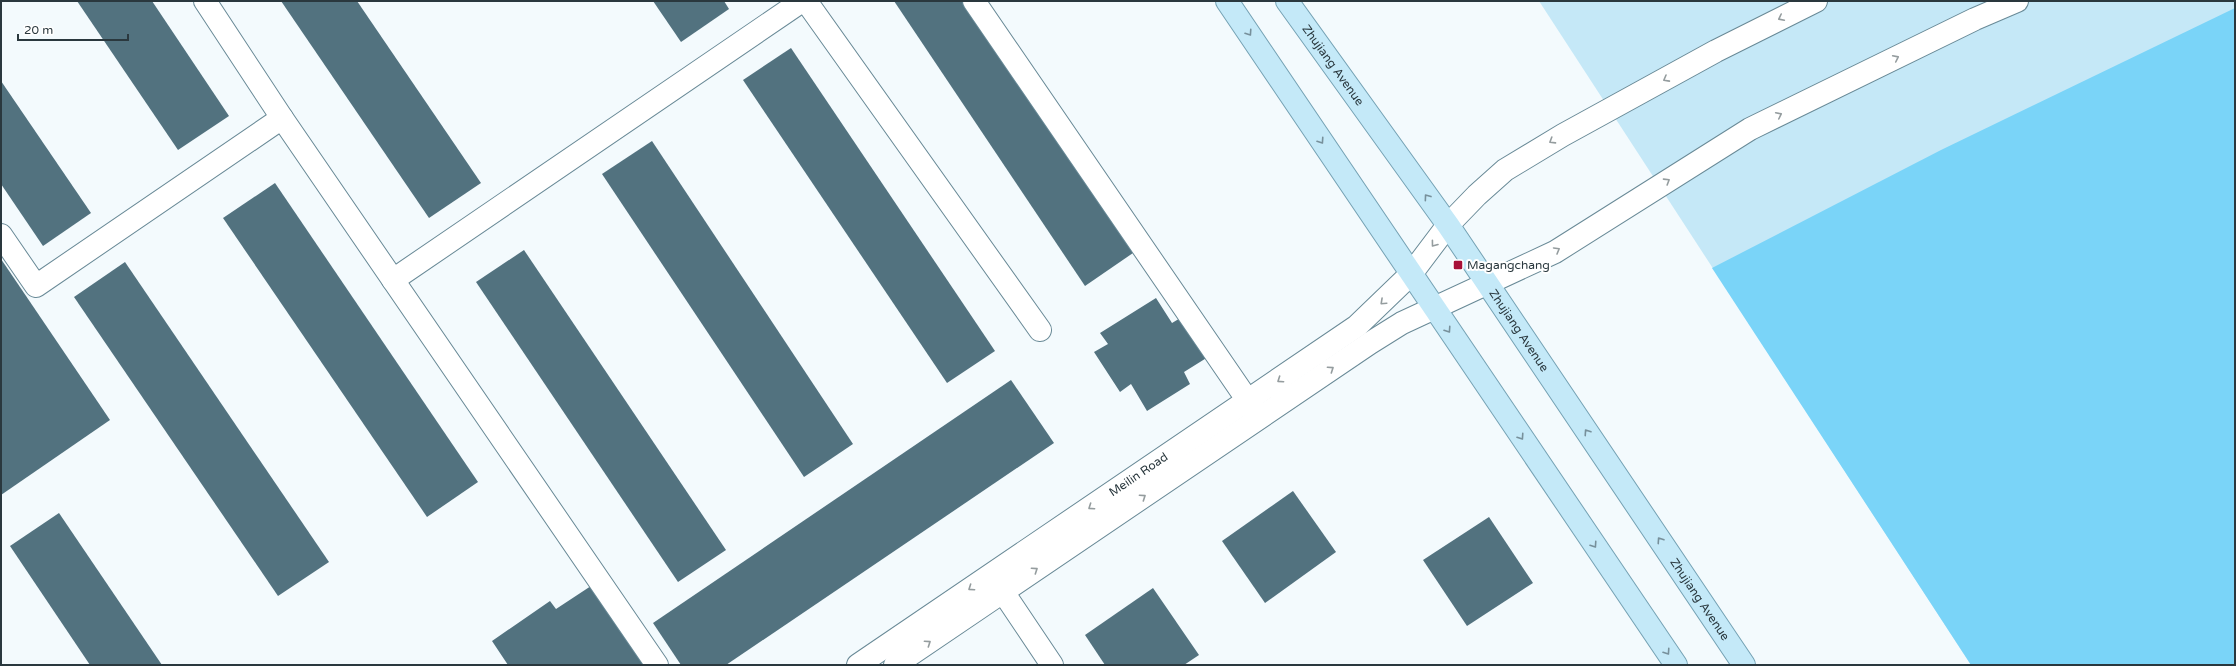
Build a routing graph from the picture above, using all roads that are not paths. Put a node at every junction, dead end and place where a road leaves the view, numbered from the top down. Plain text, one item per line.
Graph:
1 (205, 1) edge
2 (802, 1) edge
3 (806, 1) edge
4 (974, 1) edge
5 (1227, 1) edge
6 (1287, 1) edge
7 (1816, 1) edge
8 (2018, 1) edge
9 (282, 118) junction
10 (1448, 226) junction
11 (1, 235) edge
12 (1411, 274) junction
13 (393, 280) junction
14 (1486, 282) junction
15 (1433, 308) junction
16 (1040, 330) dead end
17 (1254, 410) junction
18 (991, 574) junction
19 (1002, 592) junction
20 (658, 665) edge
21 (858, 665) edge
22 (895, 665) edge
23 (1052, 665) edge
24 (1676, 665) edge
25 (1744, 665) edge

1 - 9 street
2 - 13 street
3 - 16 street
4 - 17 street
5 -> 12 main road
10 -> 6 main road, Zhujiang Avenue
7 -> 10 street, Meilin Road
14 -> 8 street, Meilin Road
9 - 11 street
9 - 13 street
10 -> 12 street, Meilin Road
10 - 14 main road, Zhujiang Avenue
12 - 15 main road
12 -> 17 street, Meilin Road
13 - 20 street
14 - 15 street, Meilin Road
25 -> 14 main road, Zhujiang Avenue
17 -> 15 street, Meilin Road
15 -> 24 main road
17 -> 18 street, Meilin Road
19 -> 17 street, Meilin Road
18 - 19 street
18 -> 21 street, Meilin Road
22 -> 19 street, Meilin Road
19 - 23 street

